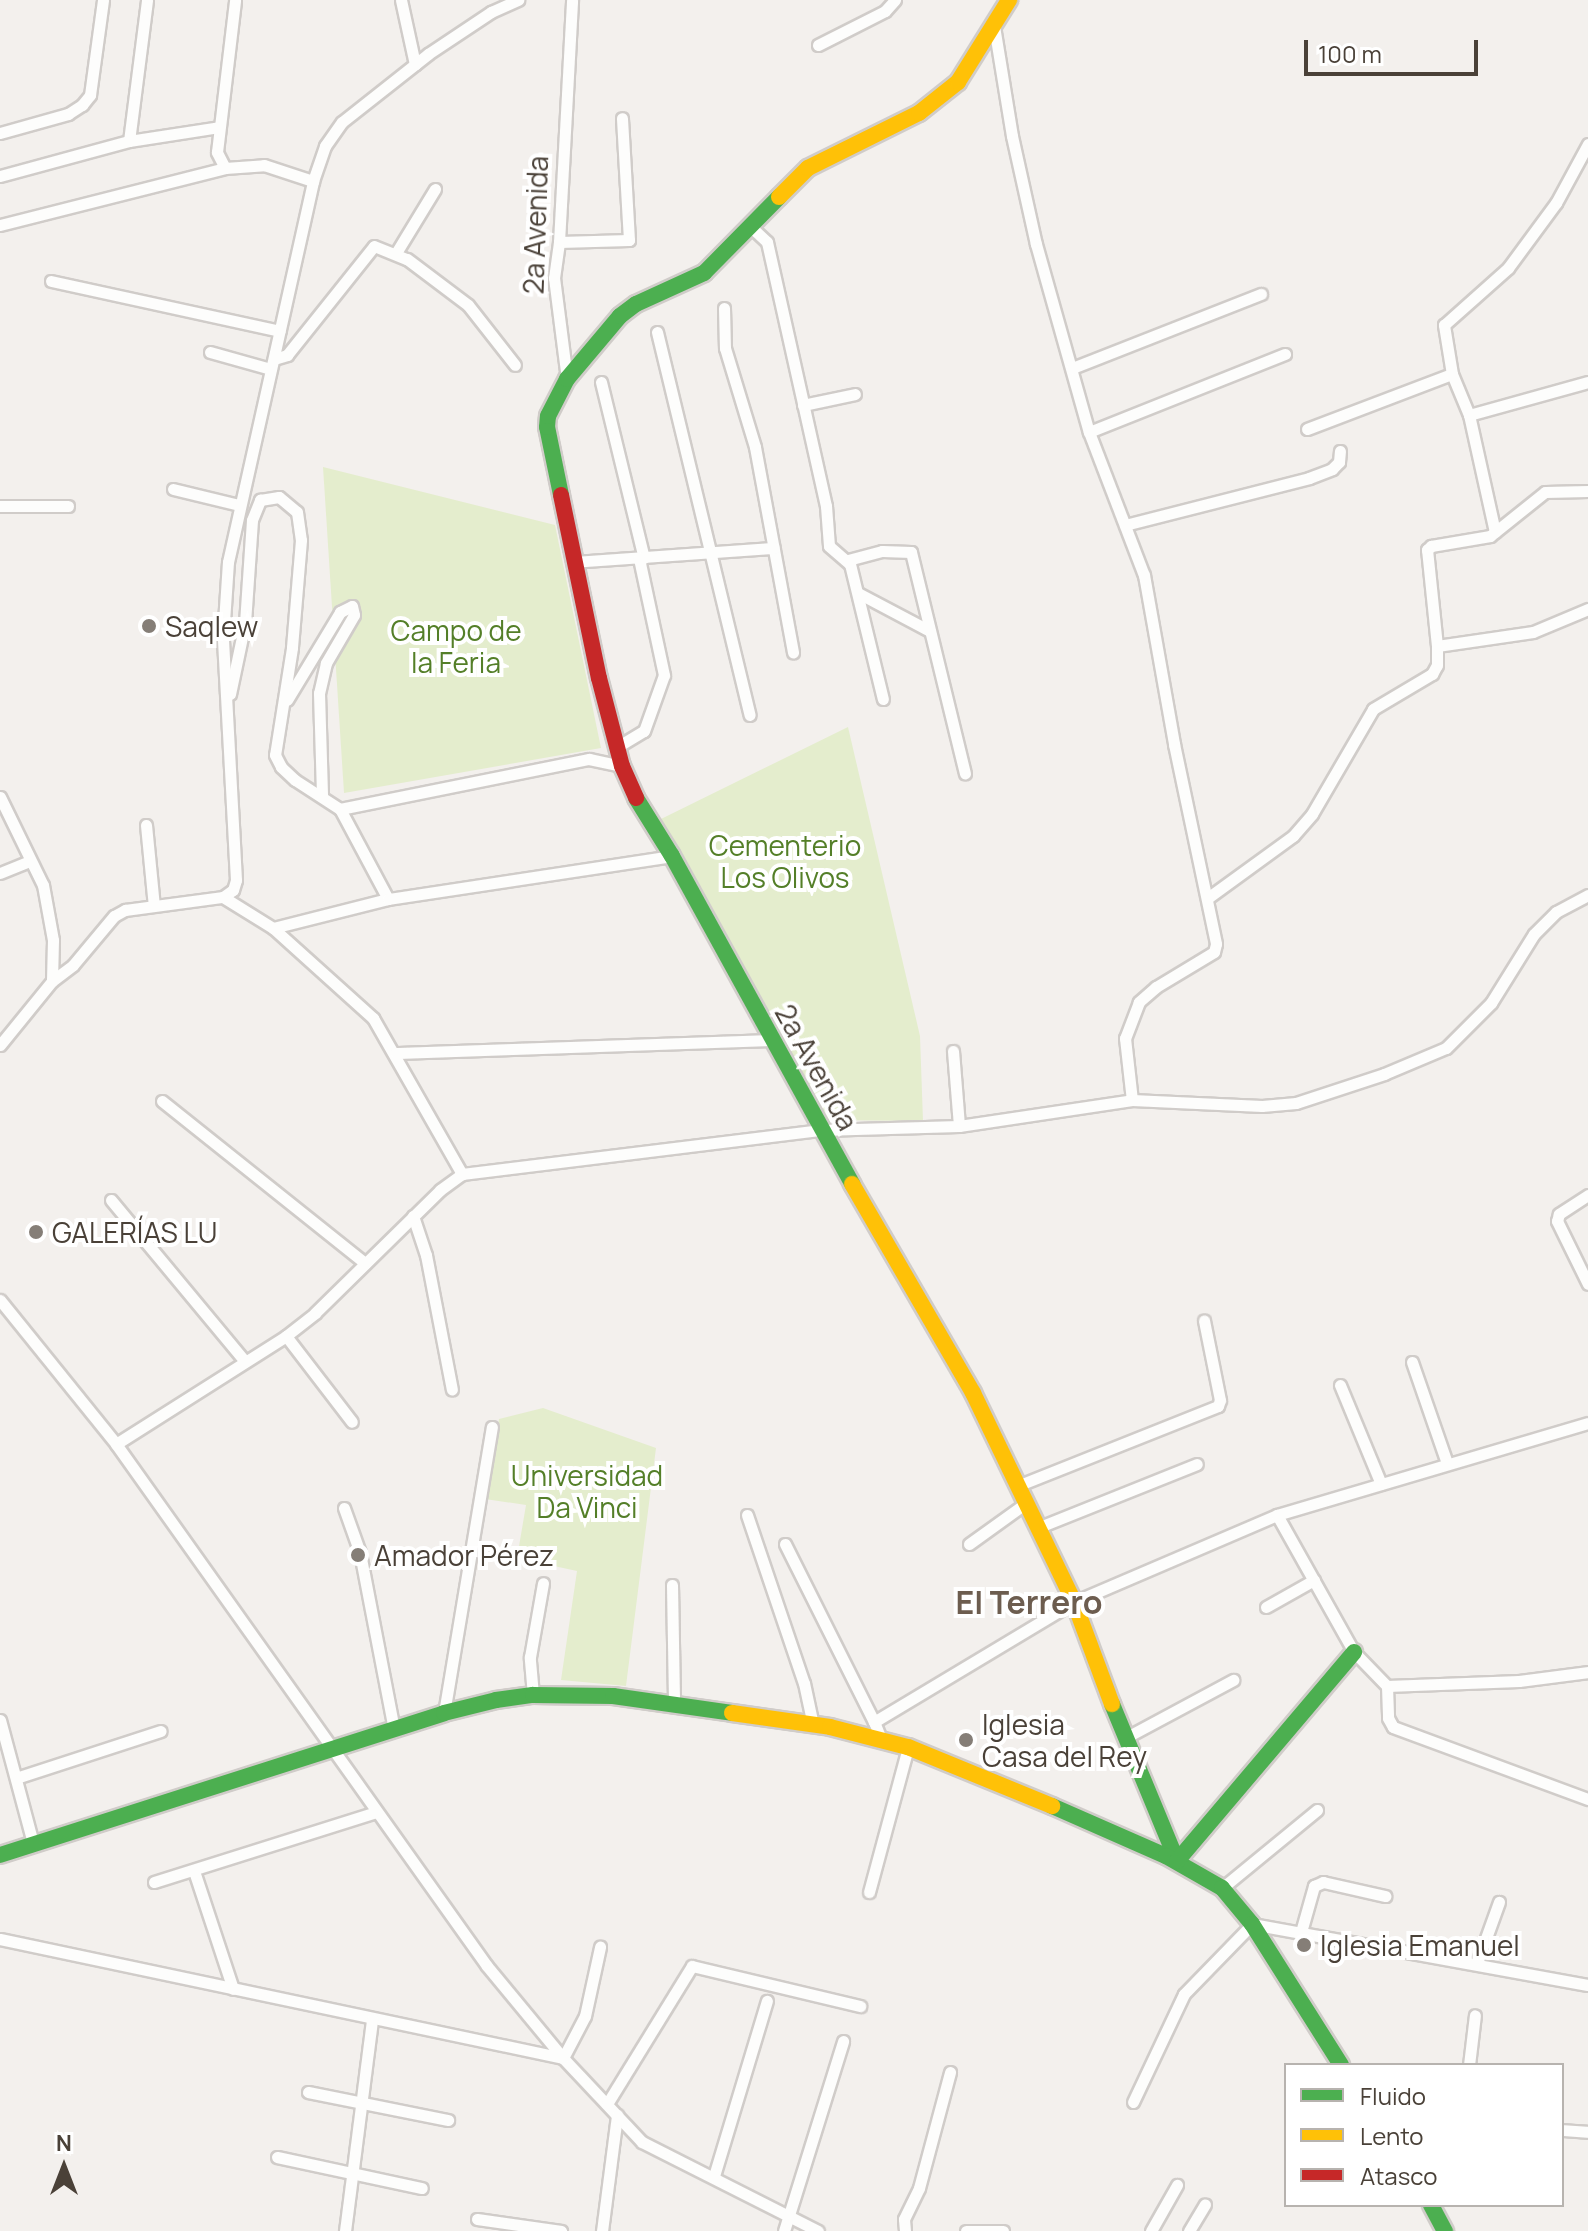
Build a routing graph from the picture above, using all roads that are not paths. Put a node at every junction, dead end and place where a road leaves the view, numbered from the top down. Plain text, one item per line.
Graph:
1 (103, 0) edge
2 (147, 0) edge
3 (235, 0) edge
4 (401, 0) edge
5 (518, 0) edge
6 (572, 0) edge
7 (895, 0) edge
8 (1009, 0) edge
9 (994, 26) junction
10 (818, 45) dead end
11 (415, 64) junction
12 (622, 118) dead end
13 (219, 127) junction
14 (0, 133) edge
15 (129, 141) junction
16 (1588, 144) edge
17 (225, 168) junction
18 (0, 176) edge
19 (313, 181) junction
20 (435, 189) dead end
21 (0, 225) edge
22 (750, 226) junction
23 (559, 242) junction
24 (396, 253) junction
25 (51, 281) dead end
26 (1261, 294) dead end
27 (724, 308) dead end
28 (280, 331) junction
29 (657, 332) dead end
30 (210, 352) dead end
31 (1285, 354) dead end
32 (273, 364) junction
33 (515, 365) dead end
34 (1072, 368) junction
35 (1452, 374) junction
36 (567, 379) junction
37 (601, 382) dead end
38 (1588, 382) edge
39 (855, 394) dead end
40 (803, 405) junction
41 (1469, 415) junction
42 (1307, 429) dead end
43 (1089, 432) junction
44 (1340, 451) dead end
45 (173, 489) dead end
46 (1588, 491) edge
47 (239, 505) junction
48 (0, 506) edge
49 (68, 506) dead end
50 (1125, 525) junction
51 (1495, 532) junction
52 (774, 548) junction
53 (711, 554) junction
54 (642, 558) junction
55 (848, 560) junction
56 (573, 562) junction
57 (858, 593) junction
58 (1588, 609) edge
59 (930, 631) junction
60 (1437, 646) junction
61 (793, 653) dead end
62 (883, 699) dead end
63 (283, 708) junction
64 (225, 714) junction
65 (750, 715) dead end
66 (617, 747) junction
67 (622, 766) junction
68 (965, 774) dead end
69 (322, 796) junction
70 (0, 797) edge
71 (340, 809) junction
72 (146, 825) dead end
73 (672, 856) junction
74 (30, 861) junction
75 (0, 873) edge
76 (1588, 895) edge
77 (223, 897) junction
78 (1209, 897) junction
79 (388, 899) junction
80 (154, 906) junction
81 (273, 928) junction
82 (52, 981) junction
83 (773, 1040) junction
84 (0, 1045) edge
85 (953, 1051) dead end
86 (396, 1053) junction
87 (1132, 1100) junction
88 (162, 1101) dead end
89 (959, 1126) junction
90 (821, 1130) junction
91 (462, 1174) junction
92 (1588, 1195) edge
93 (111, 1200) dead end
94 (413, 1216) junction
95 (365, 1263) junction
96 (1588, 1284) edge
97 (0, 1300) edge
98 (1204, 1321) dead end
99 (286, 1336) junction
100 (244, 1360) junction
101 (1412, 1362) dead end
102 (1340, 1385) dead end
103 (452, 1390) dead end
104 (352, 1422) dead end
105 (1588, 1423) edge
106 (492, 1427) dead end
107 (116, 1444) junction
108 (1447, 1463) junction
109 (1197, 1464) dead end
110 (1381, 1484) junction
111 (1017, 1486) junction
112 (1026, 1503) junction
113 (344, 1508) dead end
114 (747, 1515) dead end
115 (1277, 1515) junction
116 (1037, 1528) junction
117 (785, 1544) dead end
118 (969, 1544) dead end
119 (1314, 1580) junction
120 (543, 1583) dead end
121 (672, 1585) dead end
122 (1074, 1602) junction
123 (1266, 1607) dead end
124 (1354, 1652) junction
125 (1588, 1672) edge
126 (1233, 1680) dead end
127 (1387, 1686) junction
128 (533, 1695) junction
129 (674, 1704) junction
130 (444, 1713) junction
131 (0, 1720) edge
132 (874, 1722) junction
133 (813, 1725) junction
134 (394, 1729) junction
135 (161, 1731) dead end
136 (1125, 1738) junction
137 (881, 1739) junction
138 (908, 1747) junction
139 (335, 1748) junction
140 (16, 1778) junction
141 (1588, 1799) edge
142 (1317, 1810) dead end
143 (376, 1812) junction
144 (33, 1843) junction
145 (0, 1855) edge
146 (1177, 1861) junction
147 (194, 1871) junction
148 (154, 1882) dead end
149 (1222, 1888) junction
150 (869, 1892) dead end
151 (1385, 1896) dead end
152 (1499, 1902) dead end
153 (1252, 1924) junction
154 (1301, 1932) junction
155 (0, 1939) edge
156 (600, 1947) dead end
157 (1477, 1963) junction
158 (1588, 1985) edge
159 (233, 1989) junction
160 (767, 2001) dead end
161 (860, 2006) dead end
162 (1475, 2015) dead end
163 (372, 2020) junction
164 (843, 2041) dead end
165 (563, 2058) junction
166 (1340, 2063) edge
167 (1469, 2063) edge
168 (950, 2072) dead end
169 (308, 2092) dead end
170 (1133, 2102) dead end
171 (361, 2103) junction
172 (607, 2104) junction
173 (617, 2115) junction
174 (448, 2120) dead end
175 (1564, 2130) edge
176 (1588, 2132) edge
177 (277, 2157) dead end
178 (353, 2171) junction
179 (714, 2176) junction
180 (1177, 2185) dead end
181 (422, 2188) dead end
182 (1205, 2204) dead end
183 (1432, 2207) edge
184 (790, 2217) junction
185 (477, 2219) dead end
186 (345, 2231) edge
187 (561, 2231) edge
188 (602, 2231) edge
189 (784, 2231) edge
190 (818, 2231) edge
191 (905, 2231) edge
192 (966, 2231) edge
193 (1003, 2231) edge
194 (1151, 2231) edge
195 (1189, 2231) edge
196 (1445, 2231) edge

1 - 14 street
2 - 15 street
3 - 13 street
4 - 11 street
5 - 11 street
6 - 23 street, 2a Avenida
7 - 10 street
8 - 9 street
9 - 22 street
9 - 34 street
11 - 19 street
12 - 23 street
13 - 15 street
13 - 17 street
15 - 18 street
16 - 35 street
17 - 19 street
17 - 21 street
19 - 28 street
20 - 24 street
22 - 36 street
22 - 40 street
23 - 36 street, 2a Avenida
24 - 32 street
24 - 33 street
25 - 28 street
26 - 34 street
27 - 52 street
28 - 32 street
29 - 53 street
30 - 32 street
31 - 43 street
32 - 47 street
34 - 43 street
35 - 41 street
35 - 42 street
36 - 56 street, 2a Avenida
37 - 54 street
38 - 41 street
39 - 40 street
40 - 55 street
41 - 51 street
43 - 50 street
44 - 50 street
45 - 47 street
46 - 51 street
47 - 64 street
48 - 49 street
50 - 78 street
51 - 60 street
52 - 53 street
52 - 61 street
53 - 54 street
53 - 65 street
54 - 56 street
54 - 66 street
55 - 57 street
55 - 59 street
56 - 66 street, 2a Avenida
57 - 59 street
57 - 62 street
58 - 60 street
59 - 68 street
60 - 78 street
63 - 64 street
63 - 69 street
63 - 69 street
64 - 77 street
66 - 67 street, 2a Avenida
67 - 71 street
67 - 73 street, 2a Avenida
69 - 71 street
70 - 74 street
71 - 79 street
72 - 80 street
73 - 79 street
73 - 83 street, 2a Avenida
74 - 75 street
74 - 82 street
76 - 87 street
77 - 80 street
77 - 81 street
78 - 87 street
79 - 81 street
80 - 82 street
81 - 86 street
82 - 84 street
83 - 86 street
83 - 90 street, 2a Avenida
85 - 89 street
86 - 91 street
87 - 89 street
88 - 95 street
89 - 90 street
90 - 91 street
90 - 111 street, 2a Avenida
91 - 94 street
92 - 96 street
93 - 100 street
94 - 95 street
94 - 103 street
95 - 99 street
97 - 107 street
98 - 111 street
99 - 100 street
99 - 104 street
100 - 107 street
101 - 108 street
102 - 110 street
105 - 108 street
106 - 130 street
107 - 139 street
108 - 110 street
109 - 116 street
110 - 115 street
111 - 112 street, 2a Avenida
112 - 116 street, 2a Avenida
112 - 118 street
113 - 134 street
114 - 133 street
115 - 119 street
115 - 122 street
116 - 122 street, 2a Avenida
117 - 132 street
119 - 123 street
119 - 124 street
120 - 128 street
121 - 129 street
122 - 132 street
122 - 136 street, 2a Avenida
124 - 127 street
124 - 146 street
125 - 127 street
126 - 136 street
127 - 141 street
128 - 129 street
128 - 130 street
129 - 133 street
130 - 134 street
131 - 140 street
132 - 137 street
133 - 137 street
134 - 139 street
135 - 140 street
136 - 146 street, 2a Avenida
137 - 138 street
138 - 146 street
138 - 150 street
139 - 143 street
139 - 144 street
140 - 144 street
142 - 149 street
143 - 147 street
143 - 165 street
144 - 145 street
146 - 149 street
147 - 148 street
147 - 159 street
149 - 153 street
151 - 154 street
152 - 157 street
153 - 154 street
153 - 166 street
153 - 170 street
154 - 157 street
155 - 159 street
156 - 165 street
157 - 158 street
159 - 163 street
160 - 179 street
161 - 172 street
162 - 167 street
163 - 165 street
163 - 171 street
164 - 184 street
165 - 172 street
168 - 191 street
169 - 171 street
171 - 174 street
171 - 178 street
172 - 173 street
173 - 179 street
173 - 188 street
175 - 176 street
177 - 178 street
178 - 181 street
178 - 186 street
179 - 184 street
180 - 194 street
182 - 195 street
183 - 196 street
184 - 189 street
184 - 190 street
185 - 187 street
192 - 193 street

